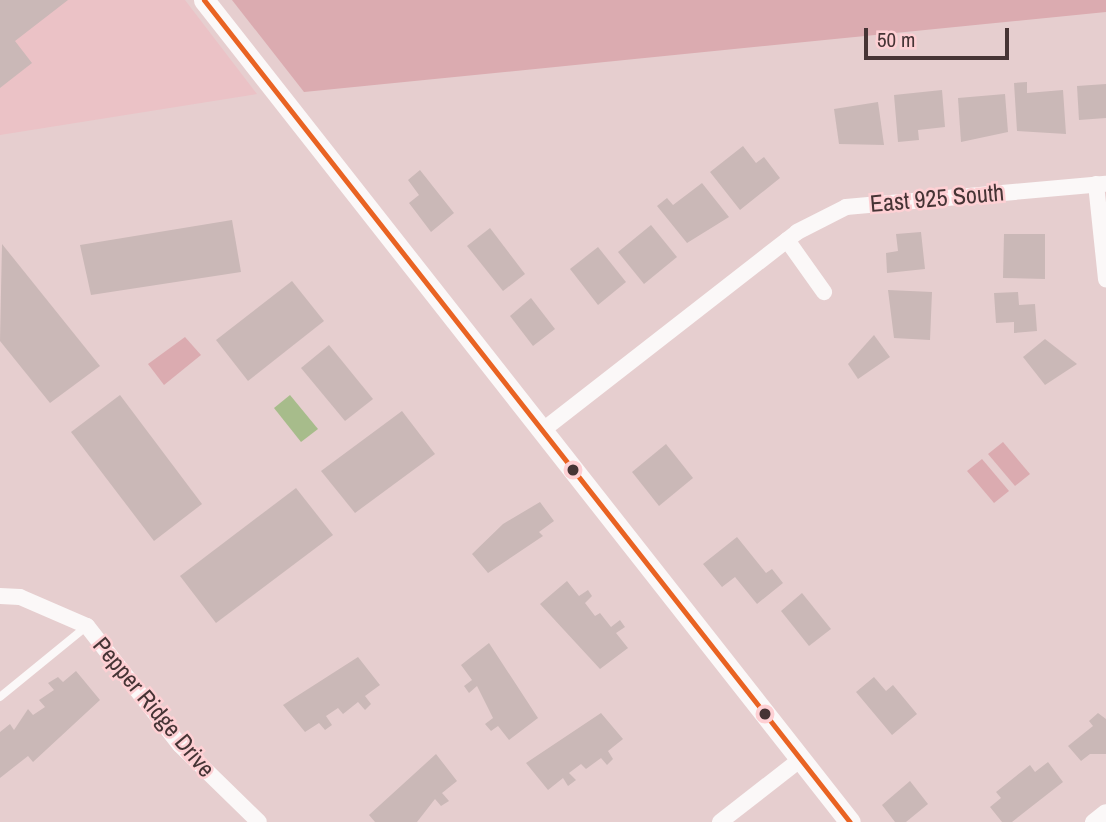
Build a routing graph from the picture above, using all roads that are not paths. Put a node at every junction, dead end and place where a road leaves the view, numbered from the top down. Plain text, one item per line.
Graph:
1 (204, 0) edge
2 (1101, 184) edge
3 (787, 240) junction
4 (1106, 279) edge
5 (824, 292) dead end
6 (543, 430) junction
7 (0, 596) edge
8 (88, 626) junction
9 (0, 697) edge
10 (801, 759) junction
11 (1106, 812) edge
12 (259, 822) edge
13 (720, 822) edge
14 (850, 822) edge
15 (1093, 822) edge

1 - 6 street
2 - 3 street, East 925 South
2 - 4 street, East 925 South
3 - 5 street
3 - 6 street, East 925 South
6 - 10 street
7 - 8 street, Pepper Ridge Drive
8 - 9 lane
8 - 12 street, Pepper Ridge Drive
10 - 13 street
10 - 14 street
11 - 15 street

